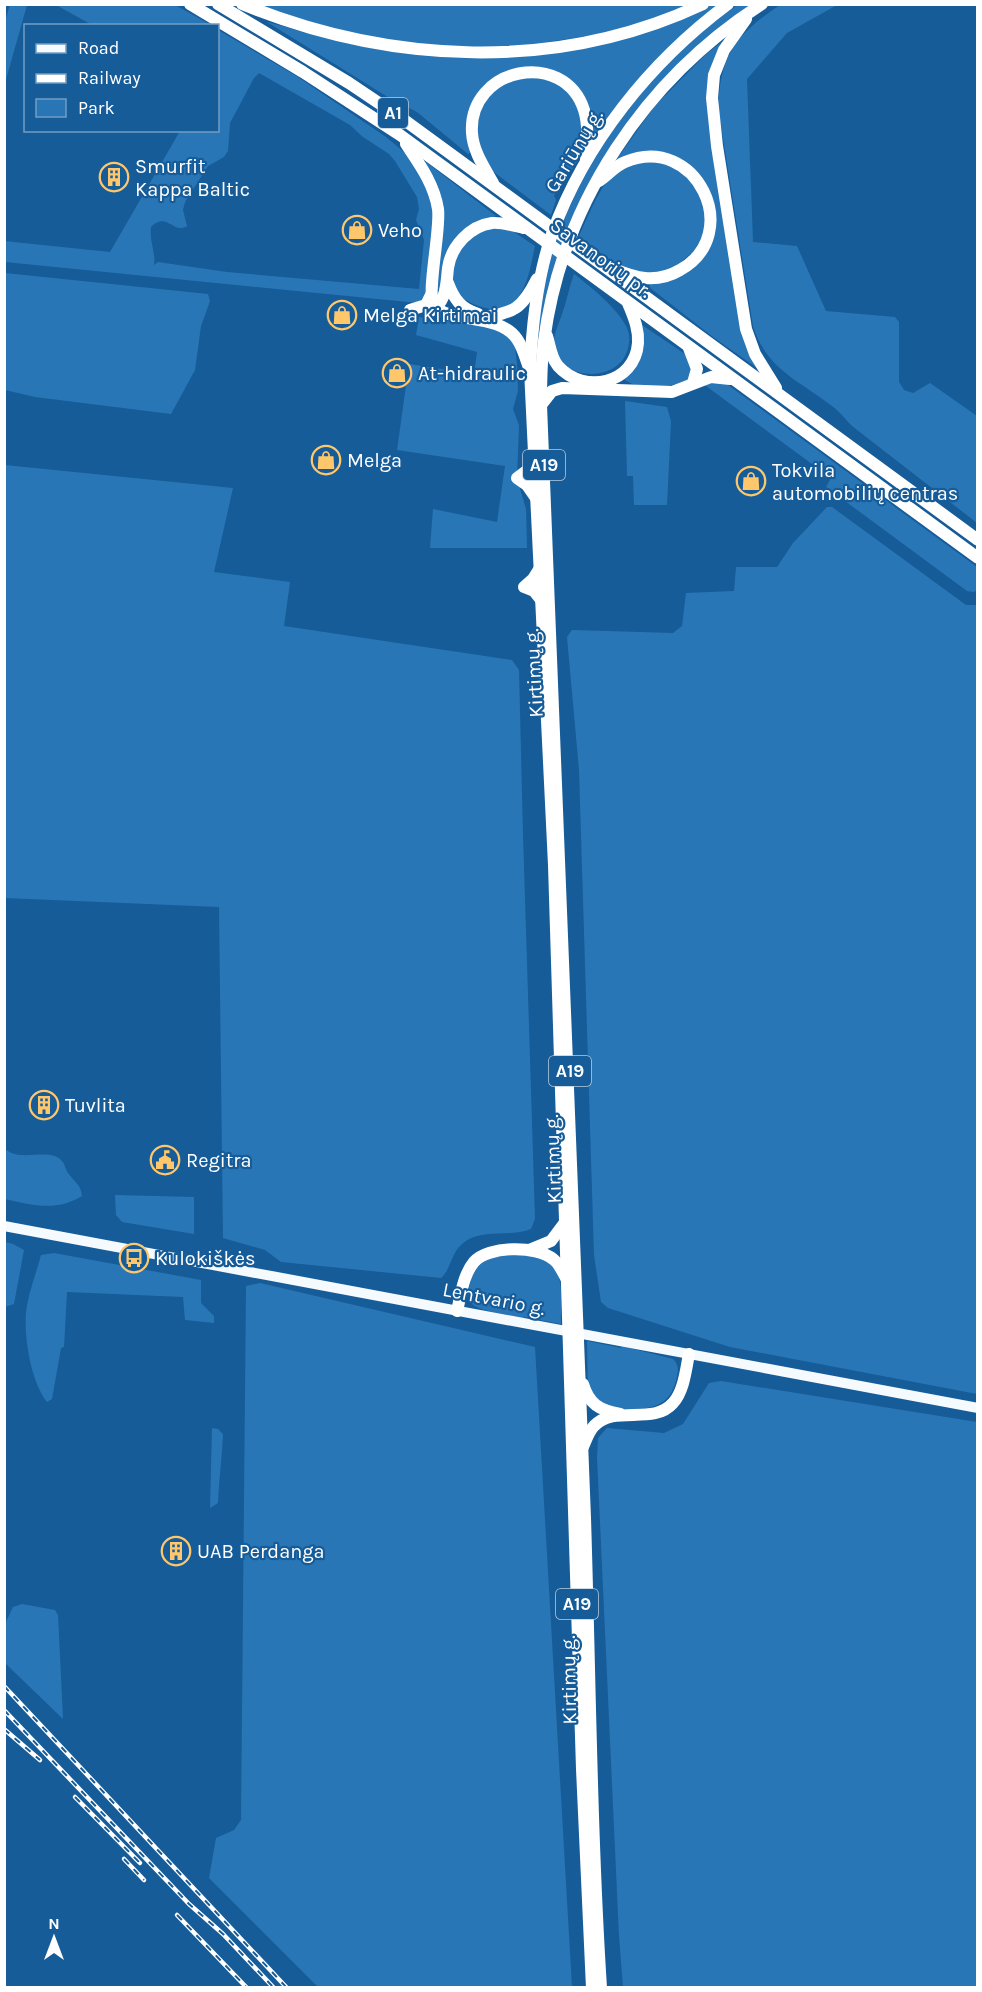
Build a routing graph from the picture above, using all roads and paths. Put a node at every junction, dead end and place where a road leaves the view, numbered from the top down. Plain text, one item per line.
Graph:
1 (190, 4) edge
2 (218, 4) edge
3 (242, 4) edge
4 (703, 4) edge
5 (728, 4) edge
6 (757, 8) edge
7 (400, 135) junction
8 (585, 162) junction
9 (593, 186) junction
10 (495, 187) junction
11 (528, 229) junction
12 (602, 265) junction
13 (543, 267) junction
14 (448, 283) junction
15 (432, 291) junction
16 (628, 302) junction
17 (410, 310) dead end
18 (436, 311) junction
19 (485, 316) junction
20 (471, 317) junction
21 (546, 329) junction
22 (688, 346) junction
23 (530, 369) junction
24 (613, 379) junction
25 (735, 381) junction
26 (693, 383) junction
27 (645, 391) junction
28 (781, 396) junction
29 (541, 405) junction
30 (533, 430) joint
31 (535, 458) junction
32 (537, 499) junction
33 (978, 540) edge
34 (978, 558) edge
35 (566, 1221) junction
36 (4, 1226) edge
37 (529, 1250) junction
38 (568, 1281) junction
39 (457, 1311) junction
40 (689, 1354) junction
41 (579, 1371) junction
42 (978, 1408) edge
43 (625, 1415) junction
44 (581, 1451) junction
45 (592, 1988) edge
46 (602, 1988) edge

1 - 7 highway, Savanorių pr. / A1
2 - 10 highway, Savanorių pr. / A1
3 - 4 highway
5 - 8 highway, Gariūnų g. / A19
6 - 9 highway, Gariūnų g. / A19
6 - 28 highway
7 - 11 highway, Savanorių pr. / A1
7 - 15 highway
8 - 10 highway
8 - 13 highway, Gariūnų g. / A19
9 - 12 highway
9 - 21 highway, Gariūnų g. / A19
10 - 12 highway, Savanorių pr. / A1
11 - 14 highway
11 - 16 highway, Savanorių pr. / A1
12 - 28 highway, Savanorių pr. / A1
13 - 19 highway
13 - 23 highway, Gariūnų g. / A19
14 - 18 highway
14 - 19 highway
15 - 17 highway
15 - 18 highway
16 - 22 highway, Savanorių pr. / A1
16 - 24 highway
18 - 20 highway
19 - 20 highway
20 - 23 highway
21 - 24 highway
21 - 29 highway, Kirtimų g. / A19
22 - 25 highway, Savanorių pr. / A1
22 - 26 highway
23 - 30 highway, Gariūnų g. / A19
24 - 27 highway
25 - 26 highway
25 - 34 highway, Savanorių pr. / A1
26 - 27 highway
27 - 29 highway
28 - 33 highway, Savanorių pr. / A1
29 - 41 highway, Kirtimų g. / A19
30 - 31 highway, Kirtimų g. / A19
31 - 32 highway, Kirtimų g. / A19
31 - 32 highway
32 - 35 highway, Kirtimų g. / A19
35 - 37 highway
35 - 38 highway, Kirtimų g. / A19
36 - 39 main road, Lentvario g.
37 - 38 highway
37 - 39 highway
38 - 45 highway, Kirtimų g. / A19
39 - 40 main road, Lentvario g.
40 - 42 main road, Lentvario g.
40 - 43 highway
41 - 43 highway
41 - 44 highway, Kirtimų g. / A19
43 - 44 highway
44 - 46 highway, Kirtimų g. / A19

